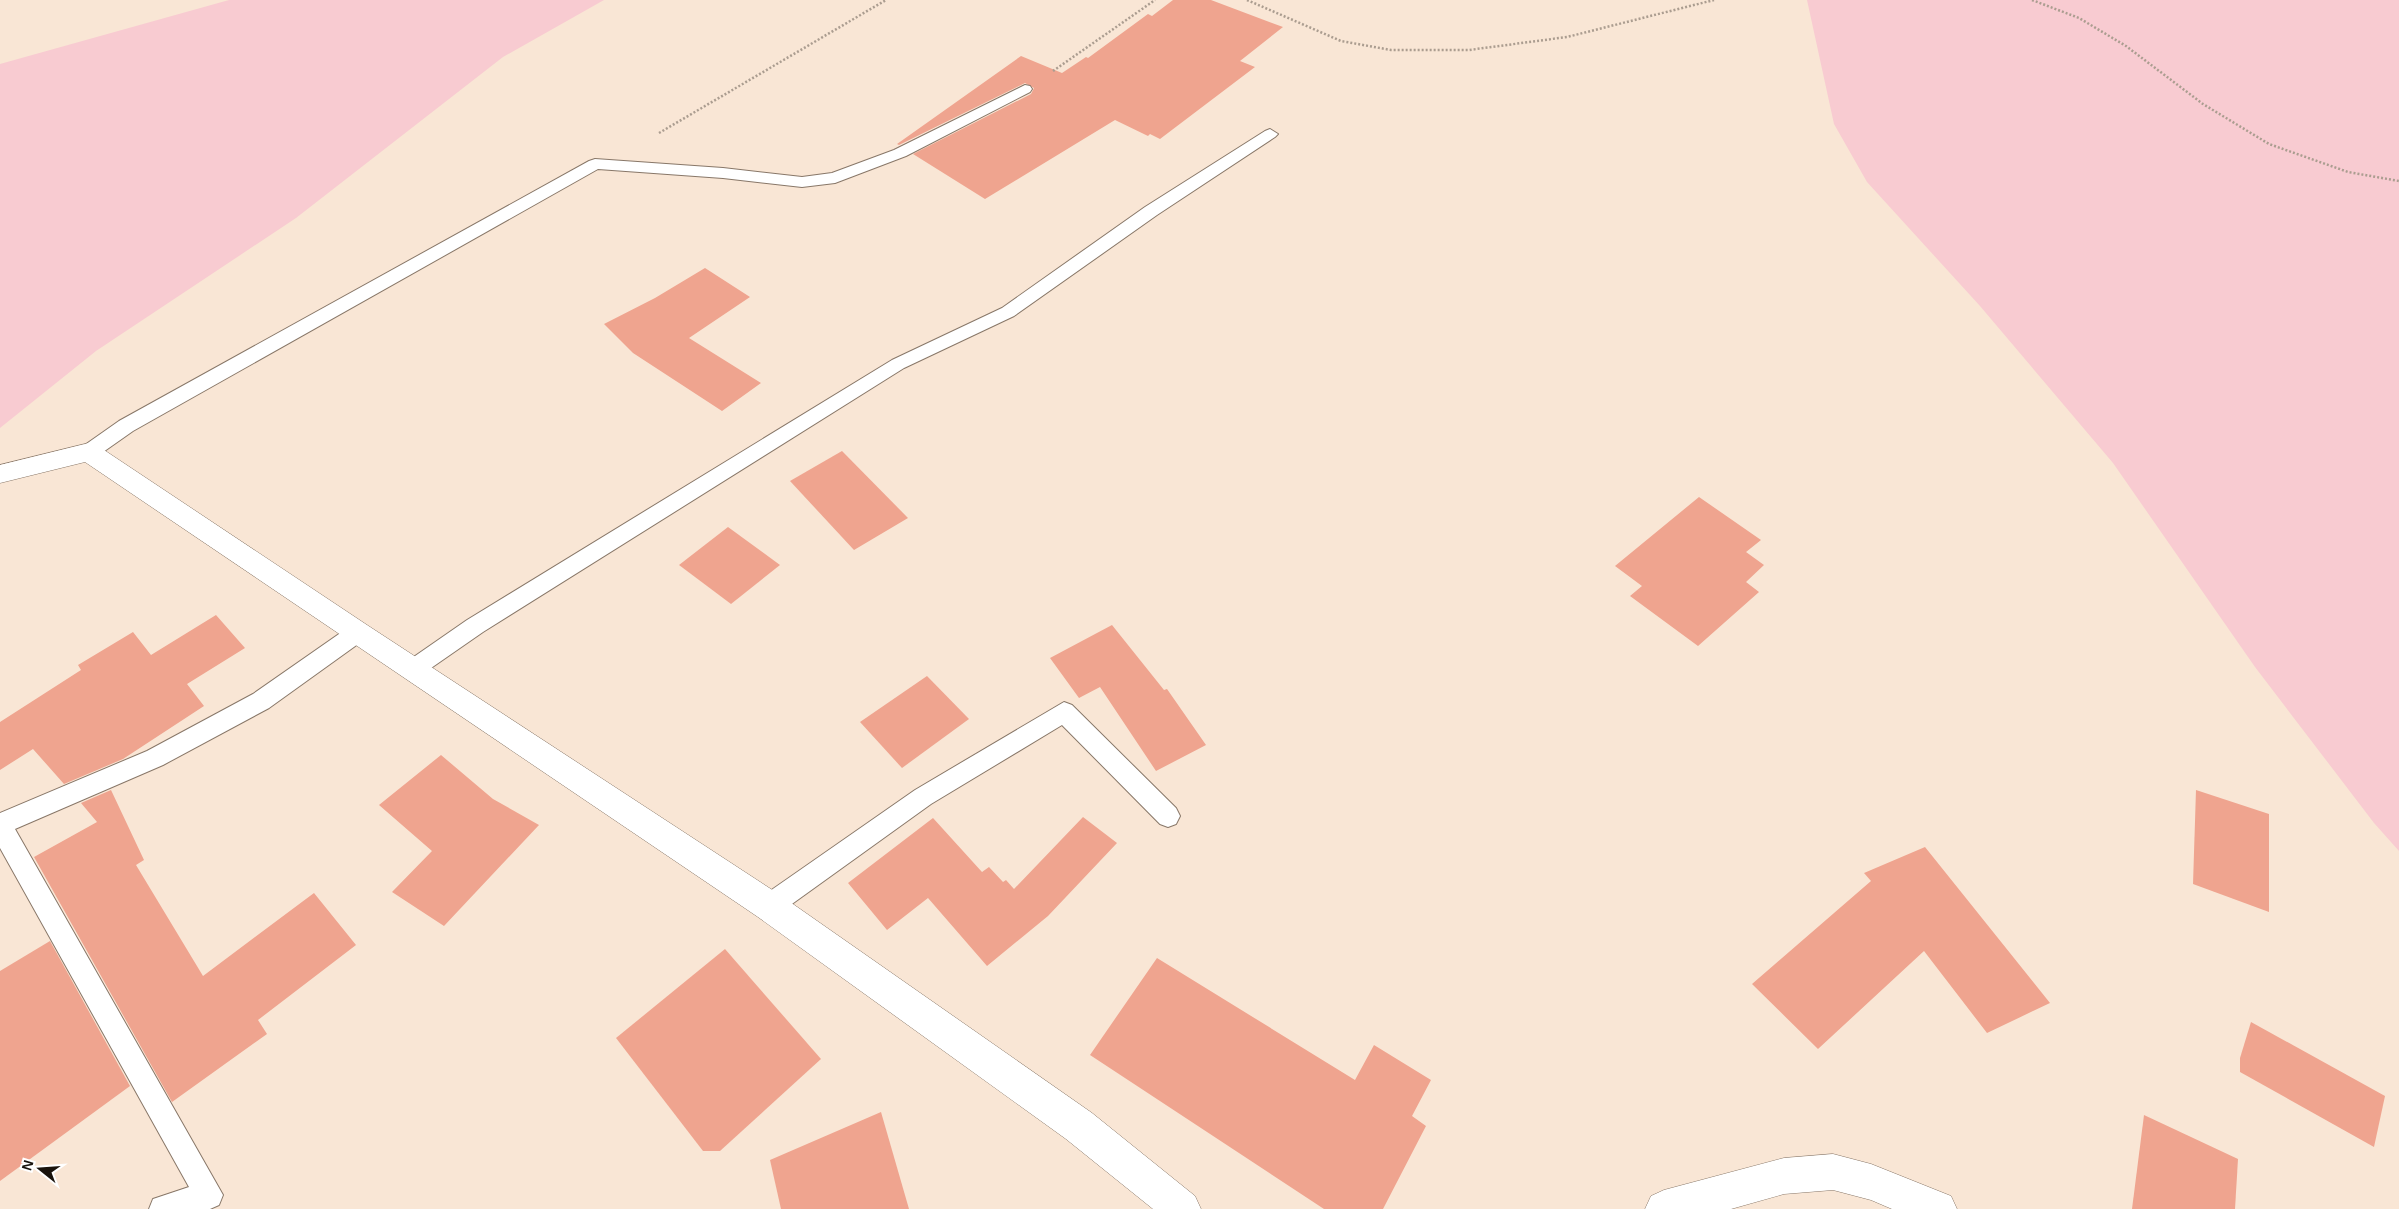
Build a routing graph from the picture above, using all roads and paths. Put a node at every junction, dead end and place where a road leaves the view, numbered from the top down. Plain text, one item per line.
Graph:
1 (886, 0) edge
2 (1155, 0) edge
3 (1248, 0) edge
4 (1714, 0) edge
5 (2032, 0) edge
6 (1025, 89) joint
7 (1270, 134) dead end
8 (595, 164) junction
9 (2399, 181) edge
10 (89, 452) junction
11 (0, 474) edge
12 (357, 633) junction
13 (413, 669) junction
14 (1168, 816) dead end
15 (0, 824) edge
16 (769, 906) junction
17 (163, 1209) edge
18 (1182, 1209) edge
19 (1664, 1209) edge
20 (1938, 1209) edge

1 - 8 path
2 - 6 path
3 - 4 path
5 - 9 path
6 - 8 lane
7 - 13 lane
8 - 10 lane
10 - 11 street
10 - 12 street
12 - 13 street
12 - 15 lane
13 - 16 street
14 - 16 lane
15 - 17 lane
16 - 18 street
19 - 20 street

